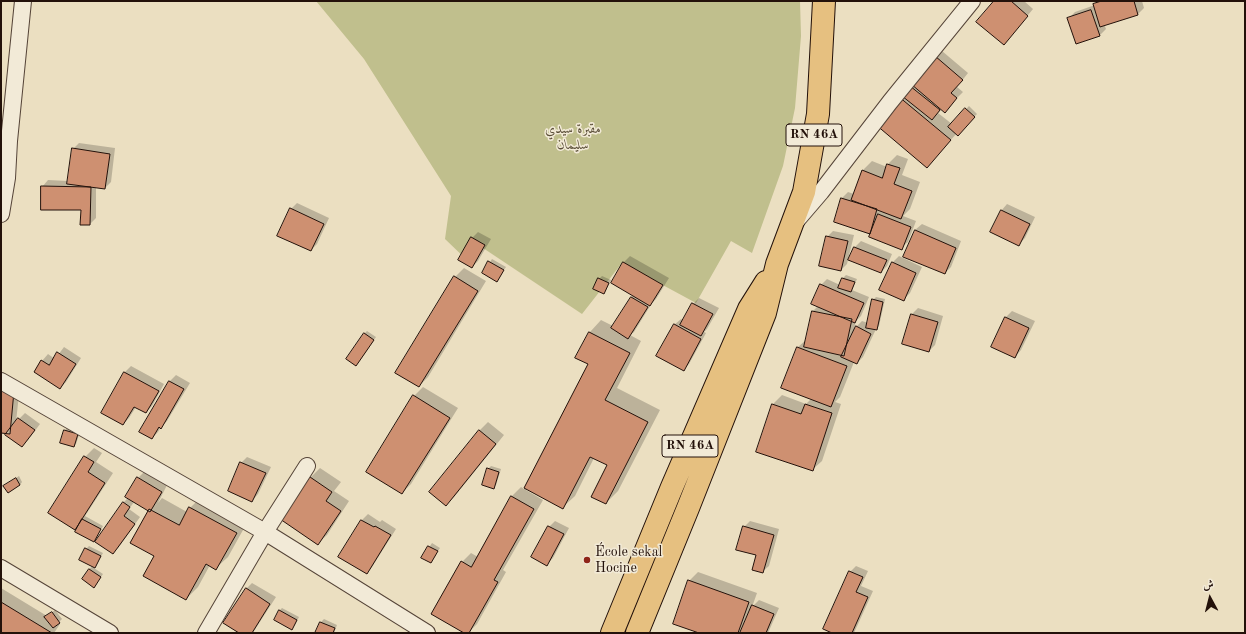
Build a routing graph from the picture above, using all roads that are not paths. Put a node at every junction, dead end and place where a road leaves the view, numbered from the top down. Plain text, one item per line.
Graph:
1 (23, 1) edge
2 (824, 1) edge
3 (972, 1) edge
4 (1, 214) edge
5 (792, 225) junction
6 (777, 264) junction
7 (1, 381) edge
8 (307, 466) dead end
9 (264, 532) junction
10 (1, 568) edge
11 (110, 633) edge
12 (206, 633) edge
13 (427, 633) edge
14 (612, 633) edge
15 (637, 633) edge

1 - 4 street
2 - 5 main road, RN 46A
3 - 5 street
5 - 6 main road, RN 46A
6 - 14 main road, RN 46A
6 - 15 main road, RN 46A
7 - 9 street
8 - 9 street
9 - 12 street
9 - 13 street
10 - 11 street

